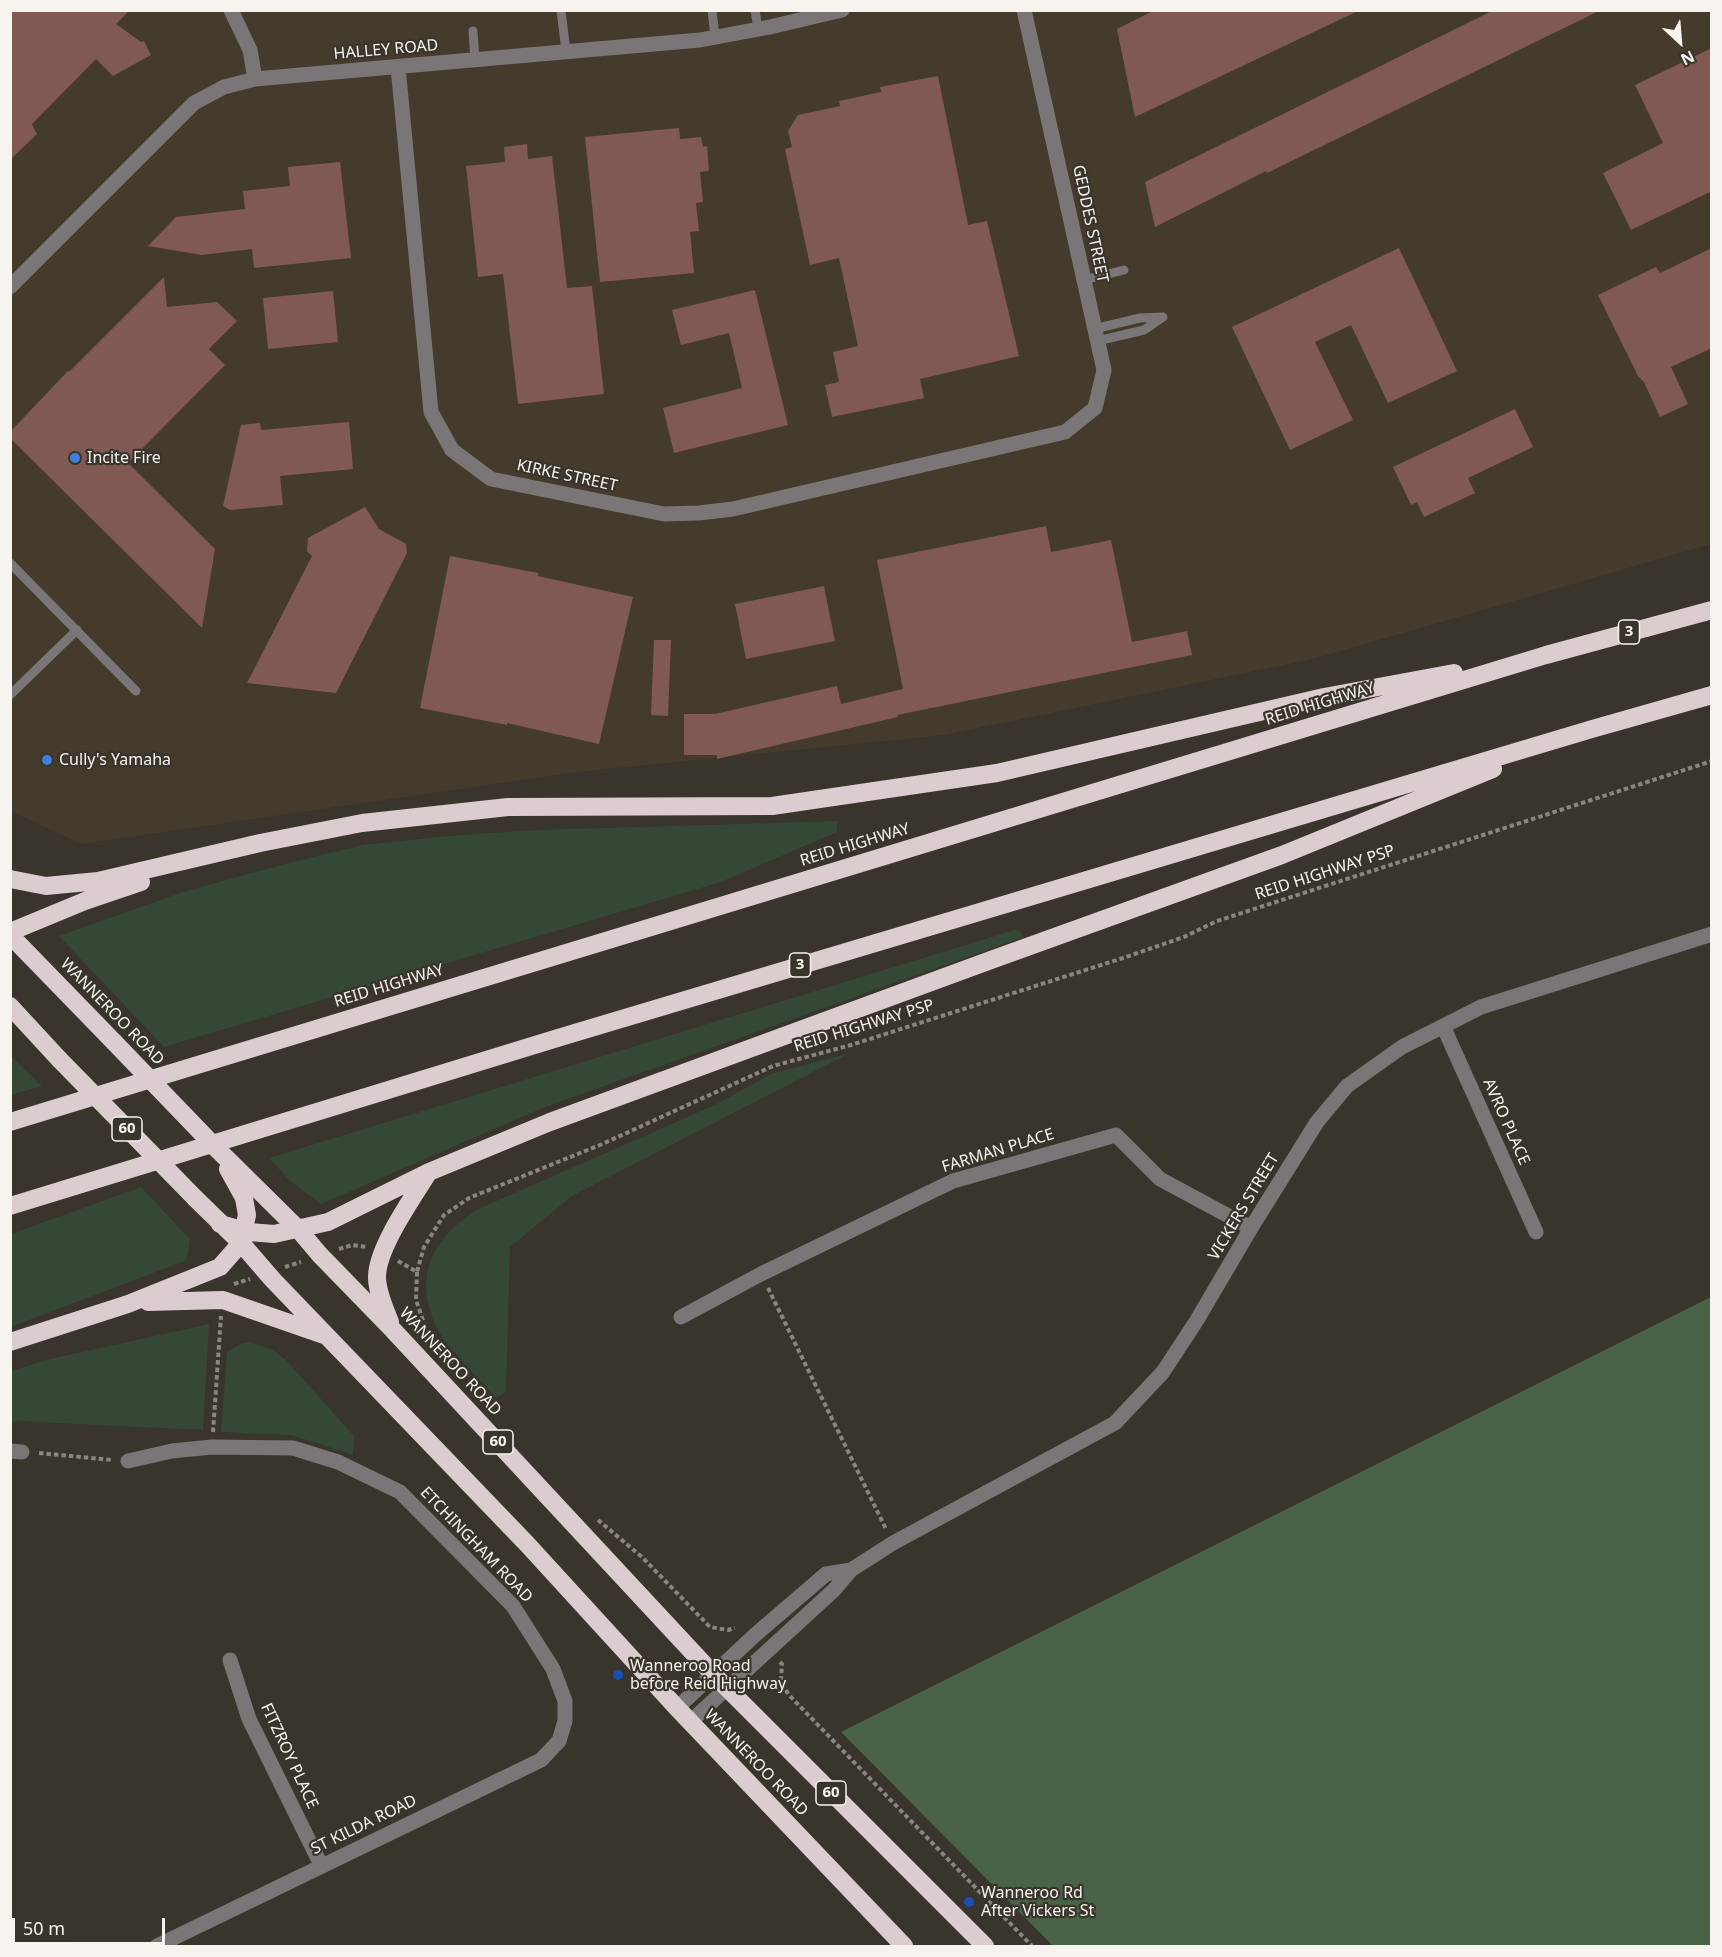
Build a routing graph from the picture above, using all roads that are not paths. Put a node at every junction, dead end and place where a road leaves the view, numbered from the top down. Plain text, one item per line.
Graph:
1 (231, 10) edge
2 (561, 10) edge
3 (712, 10) edge
4 (755, 10) edge
5 (842, 10) edge
6 (1024, 10) edge
7 (820, 13) edge
8 (758, 29) junction
9 (473, 31) dead end
10 (715, 37) junction
11 (566, 52) junction
12 (475, 60) junction
13 (398, 67) junction
14 (255, 79) junction
15 (1124, 270) dead end
16 (1084, 280) junction
17 (10, 287) edge
18 (1096, 335) junction
19 (1065, 432) joint
20 (10, 563) edge
21 (1712, 610) edge
22 (77, 630) junction
23 (1546, 655) junction
24 (136, 691) dead end
25 (10, 695) edge
26 (1712, 695) edge
27 (1592, 729) junction
28 (260, 843) junction
29 (10, 879) edge
30 (10, 933) edge
31 (1712, 934) edge
32 (10, 1006) edge
33 (1443, 1026) junction
34 (10, 1122) edge
35 (429, 1172) junction
36 (241, 1180) junction
37 (10, 1206) edge
38 (1251, 1228) junction
39 (298, 1229) junction
40 (1536, 1232) dead end
41 (243, 1237) junction
42 (128, 1304) junction
43 (681, 1317) dead end
44 (393, 1330) junction
45 (329, 1337) junction
46 (10, 1342) edge
47 (128, 1461) road end
48 (851, 1570) junction
49 (230, 1660) dead end
50 (713, 1674) junction
51 (726, 1688) junction
52 (677, 1708) junction
53 (566, 1716) joint
54 (690, 1722) junction
55 (321, 1865) junction
56 (157, 1947) edge
57 (904, 1947) edge
58 (985, 1947) edge

1 - 14 street
2 - 11 lane
3 - 10 lane
4 - 8 lane
5 - 7 street, HALLEY ROAD
6 - 16 street, GEDDES STREET
7 - 8 street, HALLEY ROAD
8 - 10 street, HALLEY ROAD
9 - 12 lane
10 - 11 street, HALLEY ROAD
11 - 12 street, HALLEY ROAD
12 - 13 street, HALLEY ROAD
13 - 14 street, HALLEY ROAD
13 - 19 street, KIRKE STREET
14 - 17 street, HALLEY ROAD
15 - 16 lane
16 - 18 street, GEDDES STREET
18 - 18 lane
18 - 19 street, GEDDES STREET
20 - 22 lane
21 - 23 highway, REID HIGHWAY / 3
22 - 24 lane
22 - 25 lane
23 - 28 highway
23 - 34 highway, REID HIGHWAY / 3
26 - 27 highway, 3
27 - 35 highway
27 - 37 highway, 3
28 - 29 highway
28 - 30 highway
30 - 36 highway, WANNEROO ROAD / 60, bridge
31 - 33 street, VICKERS STREET
32 - 41 highway, 60, bridge
33 - 38 street, VICKERS STREET
33 - 40 street, AVRO PLACE
35 - 39 highway
35 - 44 highway
36 - 39 highway, WANNEROO ROAD / 60
36 - 41 highway
38 - 43 street, FARMAN PLACE
38 - 48 street, VICKERS STREET
39 - 41 highway
39 - 44 highway, WANNEROO ROAD / 60
41 - 42 highway
41 - 45 highway, WANNEROO ROAD
42 - 45 highway
42 - 46 highway
44 - 50 highway, WANNEROO ROAD / 60
45 - 52 highway, WANNEROO ROAD
47 - 53 street, ETCHINGHAM ROAD
48 - 50 street, VICKERS STREET
48 - 51 street, VICKERS STREET
49 - 55 street, FITZROY PLACE
50 - 51 highway, WANNEROO ROAD / 60
50 - 52 street, VICKERS STREET
51 - 54 street, VICKERS STREET
51 - 58 highway, WANNEROO ROAD / 60
52 - 54 highway, WANNEROO ROAD
53 - 55 street, ST KILDA ROAD
54 - 57 highway, WANNEROO ROAD
55 - 56 street, ST KILDA ROAD

